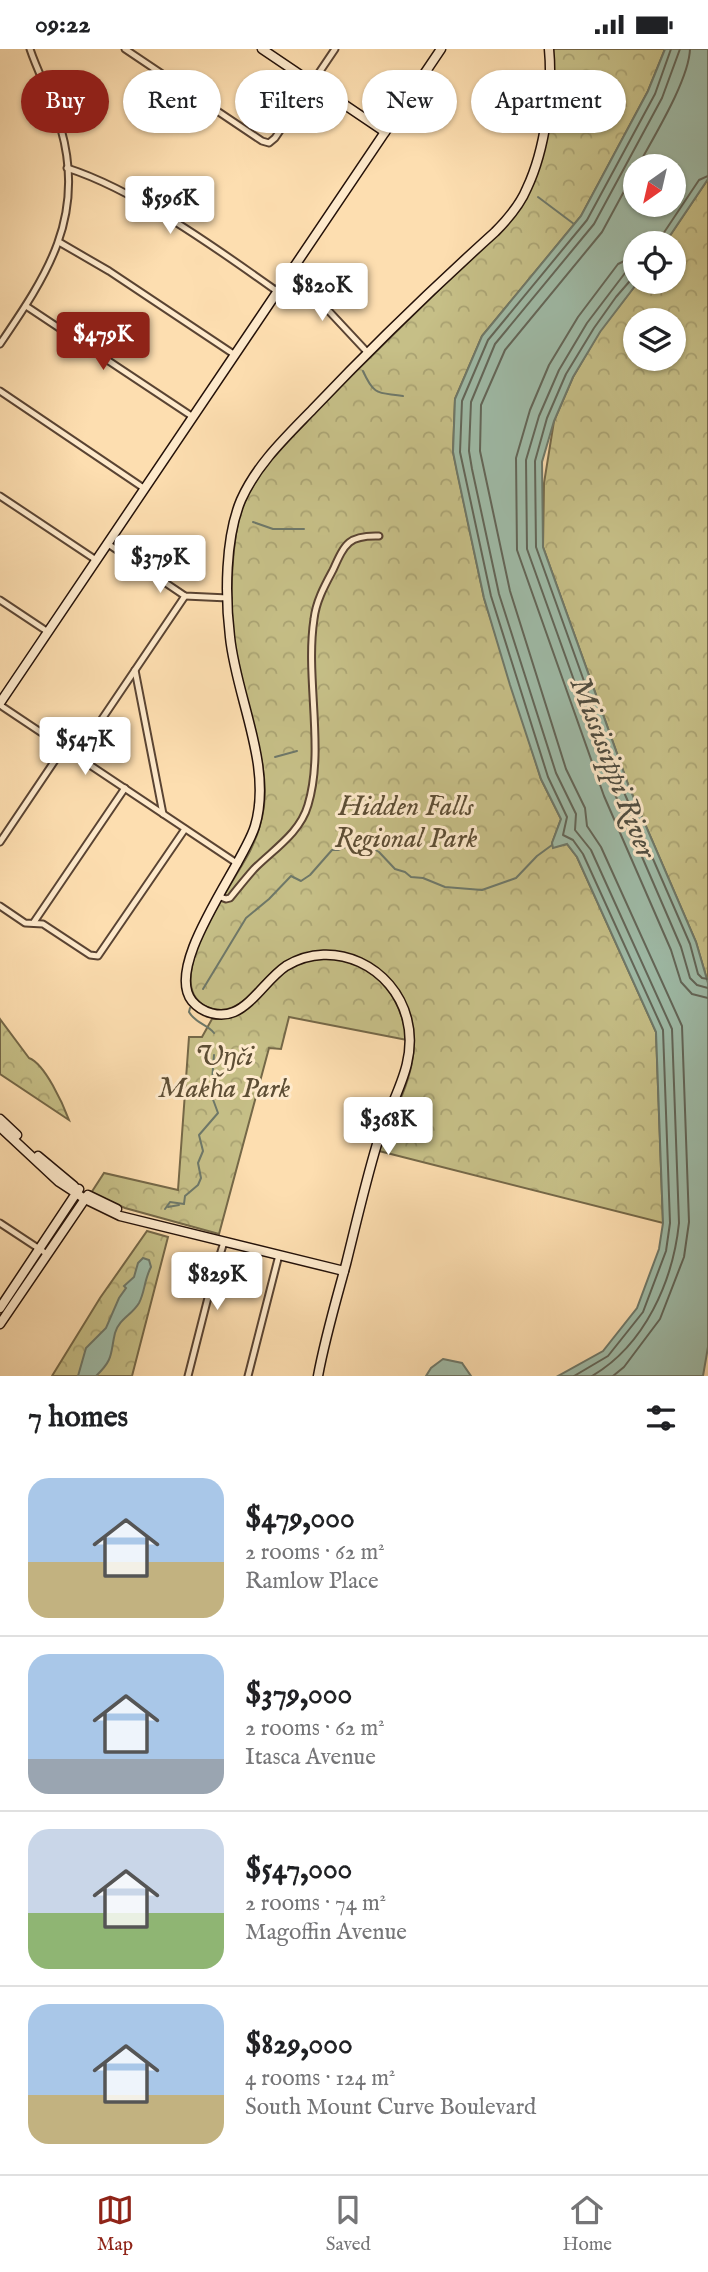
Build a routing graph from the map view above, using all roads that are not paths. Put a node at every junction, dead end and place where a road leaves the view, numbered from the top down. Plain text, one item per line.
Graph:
1 (30, 49) edge
2 (125, 49) edge
3 (262, 49) edge
4 (335, 49) edge
5 (441, 49) edge
6 (549, 49) edge
7 (293, 70) edge
8 (321, 70) edge
9 (427, 70) edge
10 (235, 123) edge
11 (250, 133) edge
12 (278, 133) edge
13 (384, 133) edge
14 (67, 168) junction
15 (59, 242) junction
16 (286, 279) junction
17 (278, 292) junction
18 (26, 306) junction
19 (0, 344) edge
20 (368, 353) junction
21 (235, 355) junction
22 (0, 391) edge
23 (193, 417) junction
24 (145, 489) junction
25 (0, 496) edge
26 (379, 536) dead end
27 (108, 544) junction
28 (96, 560) junction
29 (185, 596) junction
30 (228, 598) junction
31 (0, 600) edge
32 (48, 632) junction
33 (135, 670) junction
34 (0, 704) edge
35 (64, 747) junction
36 (77, 756) junction
37 (125, 788) junction
38 (163, 814) junction
39 (185, 829) junction
40 (0, 842) edge
41 (238, 864) junction
42 (218, 896) junction
43 (0, 906) edge
44 (34, 922) junction
45 (0, 1119) edge
46 (0, 1127) edge
47 (77, 1191) junction
48 (86, 1197) junction
49 (0, 1223) edge
50 (224, 1242) junction
51 (43, 1252) junction
52 (279, 1255) junction
53 (344, 1271) junction
54 (0, 1308) edge
55 (0, 1324) edge
56 (188, 1376) edge
57 (248, 1376) edge
58 (318, 1376) edge

1 - 14 street
2 - 10 street
3 - 7 street
4 - 8 street
5 - 9 street
6 - 20 street
11 - 12 street
13 - 16 street
14 - 15 street
14 - 17 street
15 - 18 street
15 - 21 street
16 - 17 street
16 - 20 street
17 - 21 street
18 - 19 street
18 - 23 street
20 - 30 street
21 - 23 street
22 - 24 street
23 - 24 street
24 - 27 street
25 - 28 street
26 - 42 street
27 - 28 street
27 - 29 street
28 - 32 street
29 - 30 street
29 - 33 street
30 - 41 street
31 - 32 street
32 - 34 street
33 - 36 street
33 - 38 street
34 - 35 street
35 - 36 street
35 - 40 street
36 - 37 street
37 - 38 street
37 - 44 street
38 - 39 street
39 - 41 street
39 - 44 street
41 - 42 street
42 - 53 street
43 - 44 street
45 - 47 street
46 - 47 street
47 - 48 street
47 - 51 street
48 - 50 street
48 - 51 street
49 - 51 street
50 - 52 street
50 - 56 street
51 - 54 street
51 - 55 street
52 - 53 street
52 - 57 street
53 - 58 street

